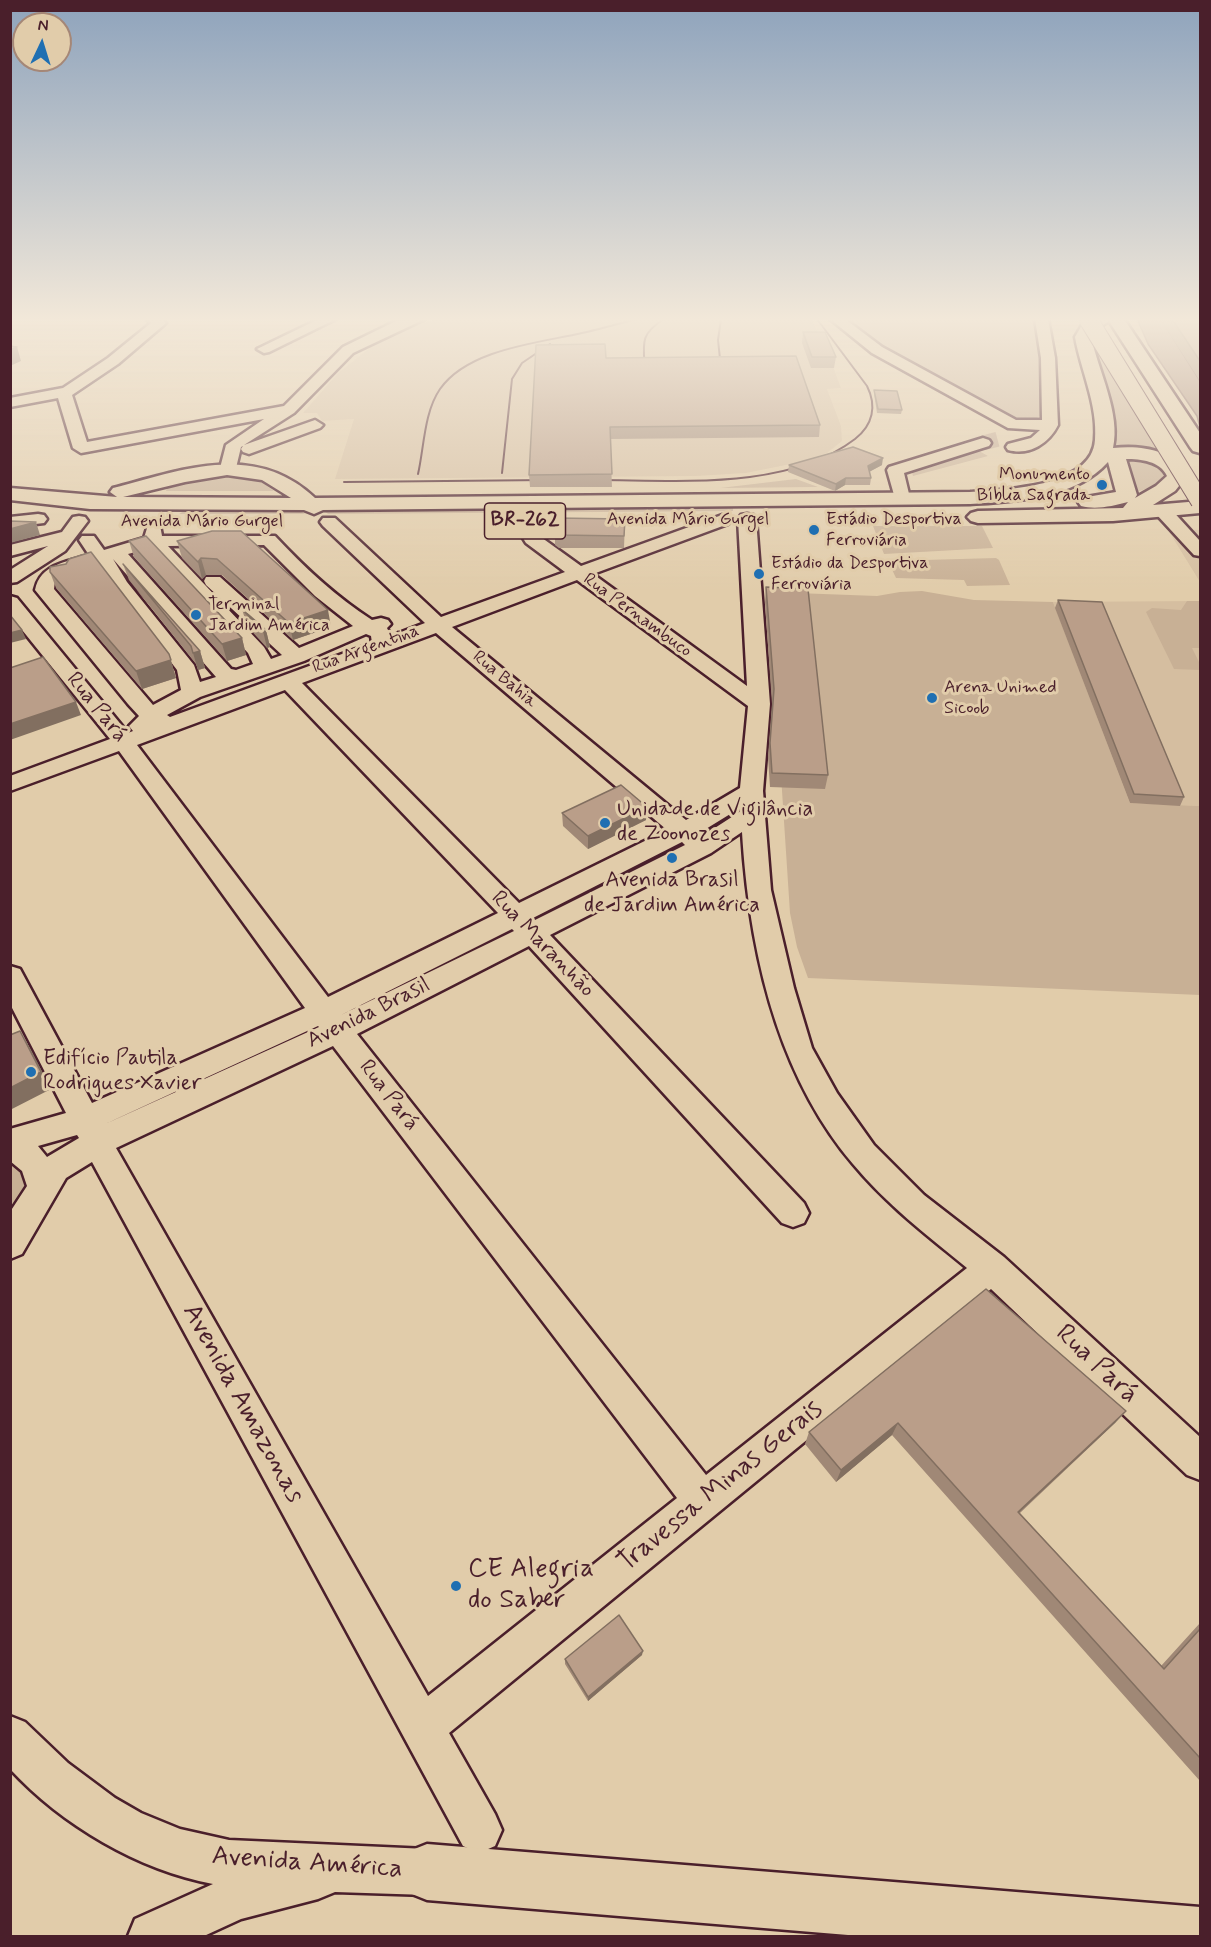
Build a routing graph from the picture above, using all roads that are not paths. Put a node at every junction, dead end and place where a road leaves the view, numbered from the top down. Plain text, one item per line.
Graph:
1 (69, 410) edge
2 (289, 410) joint
3 (970, 410) edge
4 (1049, 410) edge
5 (1099, 410) edge
6 (1144, 410) edge
7 (1159, 410) edge
8 (1176, 410) edge
9 (315, 425) dead end
10 (1050, 425) junction
11 (1010, 436) junction
12 (1200, 447) edge
13 (989, 448) tunnel mouth
14 (1079, 453) dead end
15 (1104, 456) junction
16 (229, 462) junction
17 (1200, 475) edge
18 (176, 479) junction
19 (899, 484) junction
20 (1200, 486) edge
21 (10, 494) edge
22 (960, 498) junction
23 (736, 499) junction
24 (1200, 501) edge
25 (309, 503) junction
26 (1133, 507) junction
27 (1200, 507) edge
28 (1080, 509) junction
29 (1163, 511) junction
30 (10, 517) edge
31 (38, 519) junction
32 (722, 519) junction
33 (747, 519) junction
34 (521, 521) junction
35 (10, 522) edge
36 (328, 522) junction
37 (154, 523) junction
38 (82, 525) junction
39 (209, 540) junction
40 (10, 551) edge
41 (1200, 551) edge
42 (107, 555) junction
43 (579, 574) junction
44 (10, 578) edge
45 (10, 602) edge
46 (420, 609) junction
47 (437, 624) junction
48 (366, 627) junction
49 (382, 644) junction
50 (297, 657) junction
51 (265, 668) junction
52 (239, 677) junction
53 (287, 680) junction
54 (82, 690) junction
55 (192, 694) junction
56 (759, 704) junction
57 (152, 713) junction
58 (112, 740) junction
59 (10, 784) edge
60 (751, 803) junction
61 (694, 839) junction
62 (524, 924) junction
63 (10, 976) edge
64 (330, 1022) junction
65 (91, 1132) junction
66 (10, 1144) edge
67 (43, 1188) junction
68 (793, 1213) dead end
69 (10, 1244) edge
70 (992, 1268) junction
71 (1200, 1462) edge
72 (702, 1502) junction
73 (422, 1728) junction
74 (10, 1737) edge
75 (479, 1830) dead end
76 (427, 1872) junction
77 (152, 1936) edge
78 (1200, 1936) edge

1 - 2 street
2 - 16 street
3 - 11 street
4 - 10 street
5 - 15 main road
6 - 24 main road, bridge
7 - 17 main road
8 - 12 main road
9 - 16 street
10 - 11 street
10 - 11 street
13 - 19 street
14 - 22 main road, BR-262
15 - 22 main road
15 - 26 main road
15 - 28 main road
16 - 18 main road
16 - 25 main road
18 - 37 main road
18 - 38 main road
19 - 22 main road, Avenida Mário Gurgel / BR-262
19 - 23 main road, Avenida Mário Gurgel / BR-262
20 - 26 main road, BR-262
21 - 38 main road, Avenida Mário Gurgel / BR-262
22 - 28 main road
23 - 25 main road, Avenida Mário Gurgel / BR-262
23 - 33 main road
25 - 36 main road
25 - 37 main road, Avenida Mário Gurgel / BR-262
26 - 28 main road, BR-262
27 - 29 main road
28 - 29 main road
28 - 33 main road, Avenida Mário Gurgel / BR-262
29 - 41 street
30 - 31 main road, Avenida Mário Gurgel / BR-262
31 - 35 street
31 - 38 main road, Avenida Mário Gurgel / BR-262
32 - 33 main road, Avenida Mário Gurgel / BR-262
32 - 34 main road, Avenida Mário Gurgel / BR-262
32 - 43 street, Rua Argentina
33 - 56 street, Rua Pará
34 - 36 main road, Avenida Mário Gurgel / BR-262
34 - 43 street, Rua Pernambuco
36 - 37 main road, Avenida Mário Gurgel / BR-262
36 - 46 street, Rua Bahia
37 - 38 main road, Avenida Mário Gurgel / BR-262
37 - 39 street
37 - 42 street
37 - 51 street
38 - 40 street
38 - 42 street
38 - 44 street
39 - 48 street
39 - 50 street
42 - 52 street
42 - 55 street
42 - 57 street
43 - 47 street, Rua Argentina
43 - 56 street, Rua Pernambuco
45 - 54 street, Rua Pará
46 - 47 street, Rua Bahia
46 - 48 street
47 - 49 street, Rua Argentina
47 - 61 street, Rua Bahia
48 - 49 street
48 - 50 street
49 - 53 street, Rua Argentina
50 - 51 street
51 - 52 street
52 - 55 street
53 - 57 street, Rua Argentina
53 - 62 street, Rua Maranhão
54 - 57 street
54 - 58 street, Rua Pará
55 - 57 street
56 - 60 street, Rua Pará
57 - 58 street, Rua Argentina
58 - 59 street, Rua Argentina
58 - 64 street, Rua Pará
60 - 61 street, Avenida Brasil
60 - 70 street, Rua Pará
61 - 62 street, Avenida Brasil
62 - 64 street, Avenida Brasil
62 - 68 street, Rua Maranhão
63 - 65 street, Avenida Amazonas
64 - 65 street, Avenida Brasil
64 - 72 street, Rua Pará
65 - 66 street, Avenida Brasil
65 - 67 street, Avenida Brasil
65 - 73 street, Avenida Amazonas
66 - 67 street
67 - 69 street, Avenida Brasil
70 - 71 street, Rua Pará
70 - 72 street, Travessa Minas Gerais
72 - 73 street, Travessa Minas Gerais
73 - 75 street, Avenida Amazonas
74 - 76 street, Avenida América
76 - 77 street
76 - 78 main road

